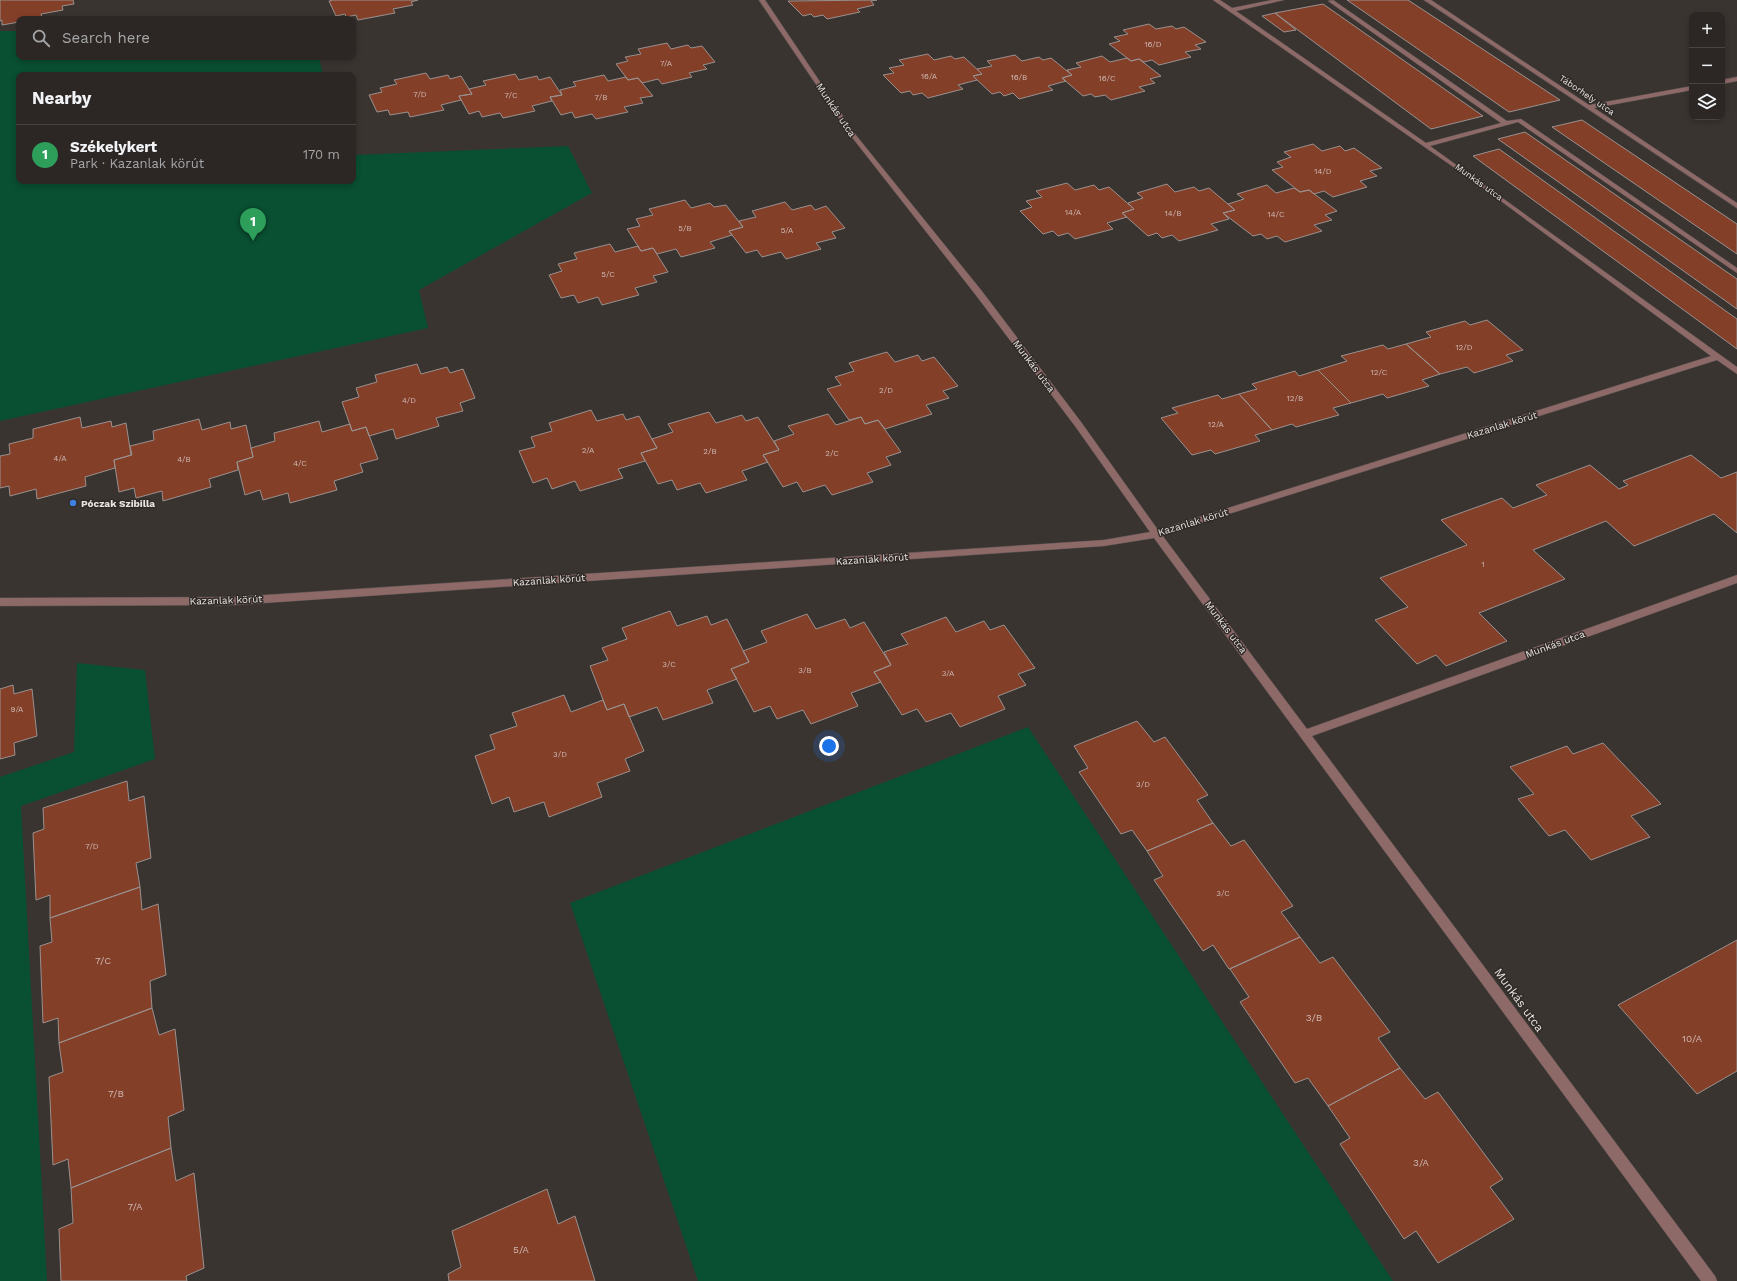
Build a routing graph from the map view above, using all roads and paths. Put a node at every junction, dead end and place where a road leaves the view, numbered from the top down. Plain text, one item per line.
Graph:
1 (762, 0) edge
2 (1216, 0) edge
3 (1281, 0) edge
4 (1427, 0) edge
5 (1331, 1) dead end
6 (1231, 10) junction
7 (1737, 79) edge
8 (1725, 81) edge
9 (1689, 89) edge
10 (1588, 107) junction
11 (1504, 123) junction
12 (1425, 145) junction
13 (1737, 206) edge
14 (1737, 271) edge
15 (1718, 357) junction
16 (1737, 371) edge
17 (1156, 534) junction
18 (1737, 578) edge
19 (0, 602) edge
20 (1306, 734) junction
21 (1710, 1281) edge

1 - 17 street, Munkás utca
2 - 6 street, Munkás utca
3 - 6 street
4 - 10 street, Táborhely utca
5 - 11 street
6 - 12 street, Munkás utca
7 - 8 street
9 - 10 street
10 - 13 street, Táborhely utca
11 - 12 street
11 - 14 street
12 - 15 street, Munkás utca
15 - 16 street, Munkás utca
15 - 17 street, Kazanlak körút
17 - 19 street, Kazanlak körút
17 - 20 street, Munkás utca
18 - 20 street, Munkás utca
20 - 21 street, Munkás utca

